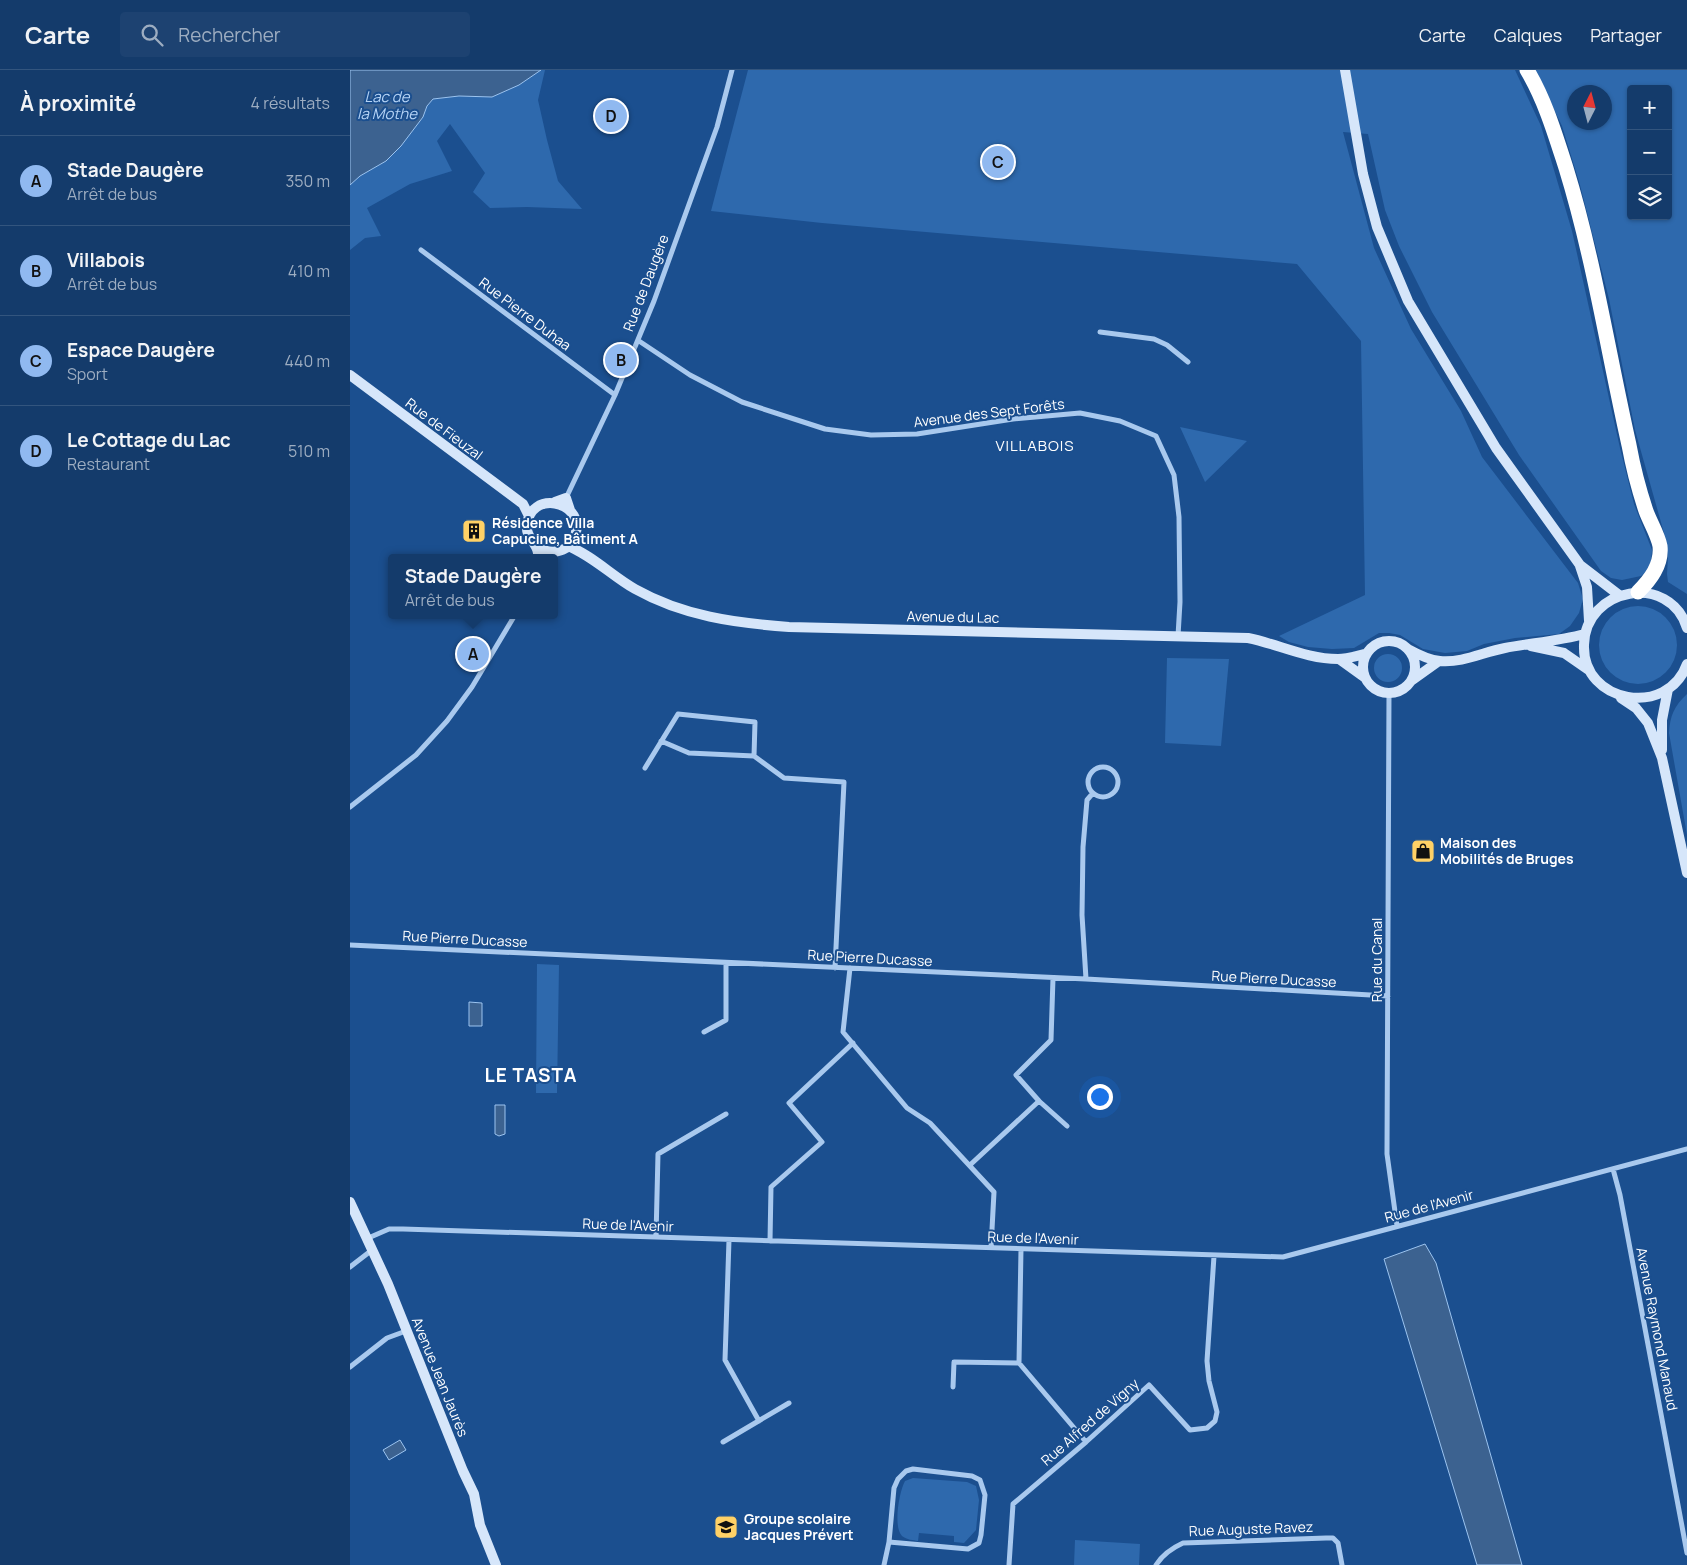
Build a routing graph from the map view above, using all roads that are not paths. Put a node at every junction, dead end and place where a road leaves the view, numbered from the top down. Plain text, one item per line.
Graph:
1 (732, 70) edge
2 (1345, 70) edge
3 (1526, 70) edge
4 (422, 250) dead end
5 (1100, 332) dead end
6 (639, 341) junction
7 (1188, 362) dead end
8 (350, 375) edge
9 (615, 395) junction
10 (566, 498) junction
11 (555, 502) junction
12 (522, 504) junction
13 (540, 505) junction
14 (570, 510) junction
15 (529, 516) junction
16 (576, 535) junction
17 (568, 546) junction
18 (536, 547) junction
19 (582, 551) junction
20 (538, 554) edge
21 (546, 554) edge
22 (550, 554) edge
23 (1580, 565) junction
24 (1638, 592) junction
25 (1619, 595) junction
26 (513, 619) edge
27 (1590, 621) junction
28 (1687, 628) edge
29 (1585, 634) junction
30 (1178, 636) junction
31 (1528, 645) junction
32 (1408, 648) junction
33 (1365, 654) junction
34 (1339, 659) junction
35 (1439, 662) junction
36 (1687, 664) edge
37 (1591, 672) junction
38 (1364, 677) junction
39 (1411, 680) junction
40 (1668, 689) junction
41 (1389, 693) junction
42 (1616, 694) junction
43 (661, 741) junction
44 (754, 756) junction
45 (1662, 758) junction
46 (645, 768) dead end
47 (1093, 794) junction
48 (350, 807) edge
49 (1687, 873) edge
50 (350, 945) edge
51 (726, 963) junction
52 (835, 968) junction
53 (850, 968) junction
54 (1053, 978) junction
55 (1086, 979) junction
56 (1388, 996) junction
57 (704, 1032) dead end
58 (853, 1043) junction
59 (1039, 1101) junction
60 (726, 1114) dead end
61 (1067, 1126) dead end
62 (1687, 1149) edge
63 (970, 1165) junction
64 (1613, 1168) junction
65 (350, 1202) edge
66 (1398, 1226) junction
67 (656, 1237) junction
68 (366, 1239) junction
69 (729, 1240) junction
70 (770, 1241) junction
71 (991, 1248) junction
72 (1021, 1249) junction
73 (372, 1250) junction
74 (1214, 1256) junction
75 (350, 1267) edge
76 (406, 1331) junction
77 (1019, 1363) junction
78 (350, 1367) edge
79 (953, 1388) dead end
80 (789, 1403) dead end
81 (759, 1421) junction
82 (723, 1442) dead end
83 (1086, 1442) junction
84 (889, 1542) junction
85 (1687, 1553) edge
86 (496, 1565) edge
87 (884, 1565) edge
88 (1009, 1565) edge
89 (1156, 1565) edge
90 (1342, 1565) edge

1 - 6 street, Rue de Daugère
2 - 23 street
3 - 24 highway
4 - 9 street, Rue Pierre Duhaa
5 - 7 street
6 - 9 street, Rue de Daugère
6 - 30 street, Avenue des Sept Forêts
8 - 12 street, Rue de Fieuzal
9 - 10 street, Rue de Daugère
10 - 11 street
10 - 14 street
11 - 13 street
11 - 14 street
12 - 13 street
12 - 15 street, Rue de Fieuzal
13 - 15 street
14 - 16 street
15 - 18 street
16 - 17 street
16 - 19 street
17 - 19 street, Avenue du Lac
17 - 22 street
18 - 20 street
18 - 21 street
19 - 30 street, Avenue du Lac
23 - 25 street
23 - 27 street
24 - 25 street
24 - 28 street
25 - 27 street
26 - 48 street
27 - 29 street
29 - 31 street
29 - 37 street
30 - 34 street, Avenue du Lac
31 - 35 street
31 - 37 street
32 - 33 street
32 - 35 street
32 - 39 street
33 - 34 street, Avenue du Lac
33 - 38 street
34 - 38 street, Avenue du Lac
35 - 39 street
36 - 40 street
37 - 42 street
38 - 41 street
39 - 41 street
40 - 42 street
40 - 45 street
41 - 56 street, Rue du Canal
42 - 45 street
43 - 44 street
43 - 44 street
43 - 46 street
44 - 52 street
45 - 49 street
47 - 47 street
47 - 55 street
50 - 51 street, Rue Pierre Ducasse
51 - 52 street, Rue Pierre Ducasse
51 - 57 street
52 - 53 street, Rue Pierre Ducasse
53 - 54 street, Rue Pierre Ducasse
53 - 58 street
54 - 55 street, Rue Pierre Ducasse
54 - 59 street
55 - 56 street, Rue Pierre Ducasse
56 - 66 street, Rue du Canal
58 - 63 street
58 - 70 street
59 - 61 street
59 - 63 street
60 - 67 street
62 - 64 street, Rue de l'Avenir
63 - 71 street
64 - 66 street, Rue de l'Avenir
64 - 85 street, Avenue Raymond Manaud
65 - 68 street, Avenue Jean Jaurès
66 - 74 street, Rue de l'Avenir
67 - 68 street, Rue de l'Avenir
67 - 69 street, Rue de l'Avenir
68 - 73 street, Avenue Jean Jaurès
69 - 70 street, Rue de l'Avenir
69 - 81 street
70 - 71 street, Rue de l'Avenir
71 - 72 street, Rue de l'Avenir
72 - 74 street, Rue de l'Avenir
72 - 77 street
73 - 75 street
73 - 76 street, Avenue Jean Jaurès
74 - 83 street, Rue Alfred de Vigny
76 - 78 street
76 - 86 street, Avenue Jean Jaurès
77 - 79 street
77 - 83 street
80 - 81 street
81 - 82 street
83 - 88 street, Rue Alfred de Vigny
84 - 84 street
84 - 87 street
89 - 90 street, Rue Auguste Ravez

